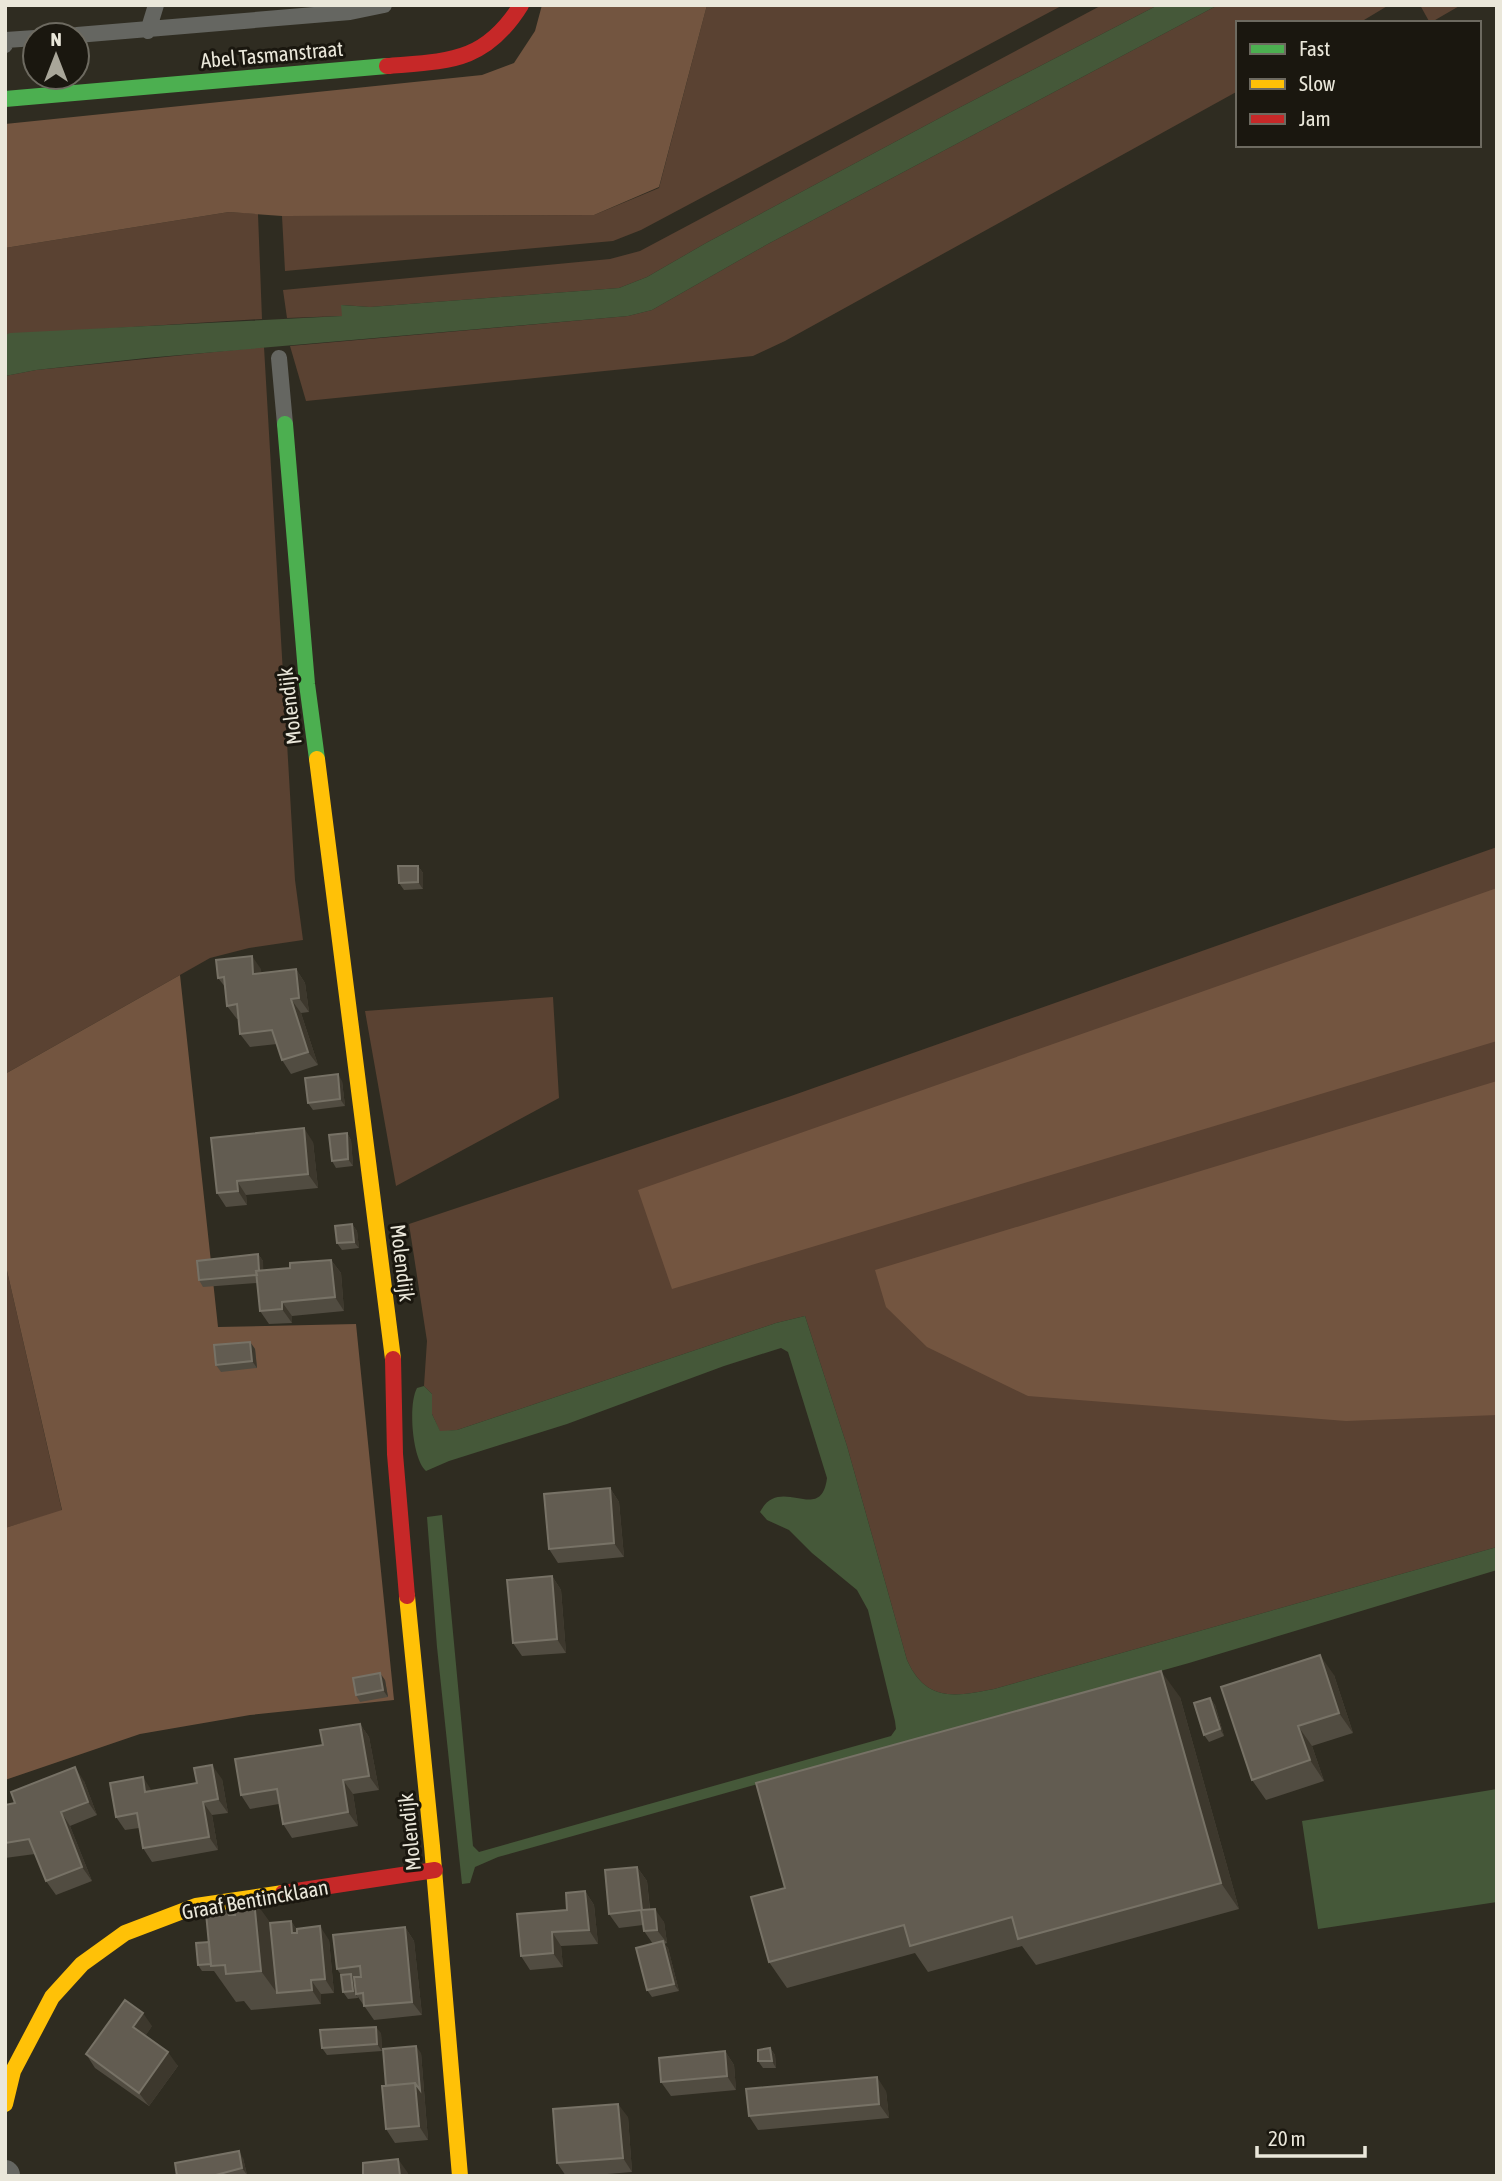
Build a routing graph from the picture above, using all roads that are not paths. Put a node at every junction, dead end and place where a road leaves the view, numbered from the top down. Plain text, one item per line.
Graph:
1 (156, 5) edge
2 (384, 5) edge
3 (521, 5) edge
4 (148, 31) junction
5 (91, 35) edge
6 (21, 39) edge
7 (5, 45) edge
8 (5, 99) edge
9 (279, 358) dead end
10 (285, 424) joint
11 (435, 1870) junction
12 (5, 2104) edge
13 (460, 2176) edge

1 - 4 lane
2 - 4 lane
3 - 8 street, Abel Tasmanstraat
4 - 5 lane
6 - 7 lane
9 - 10 lane, Molendijk
10 - 11 street, Molendijk
11 - 12 street, Graaf Bentincklaan
11 - 13 street, Molendijk

